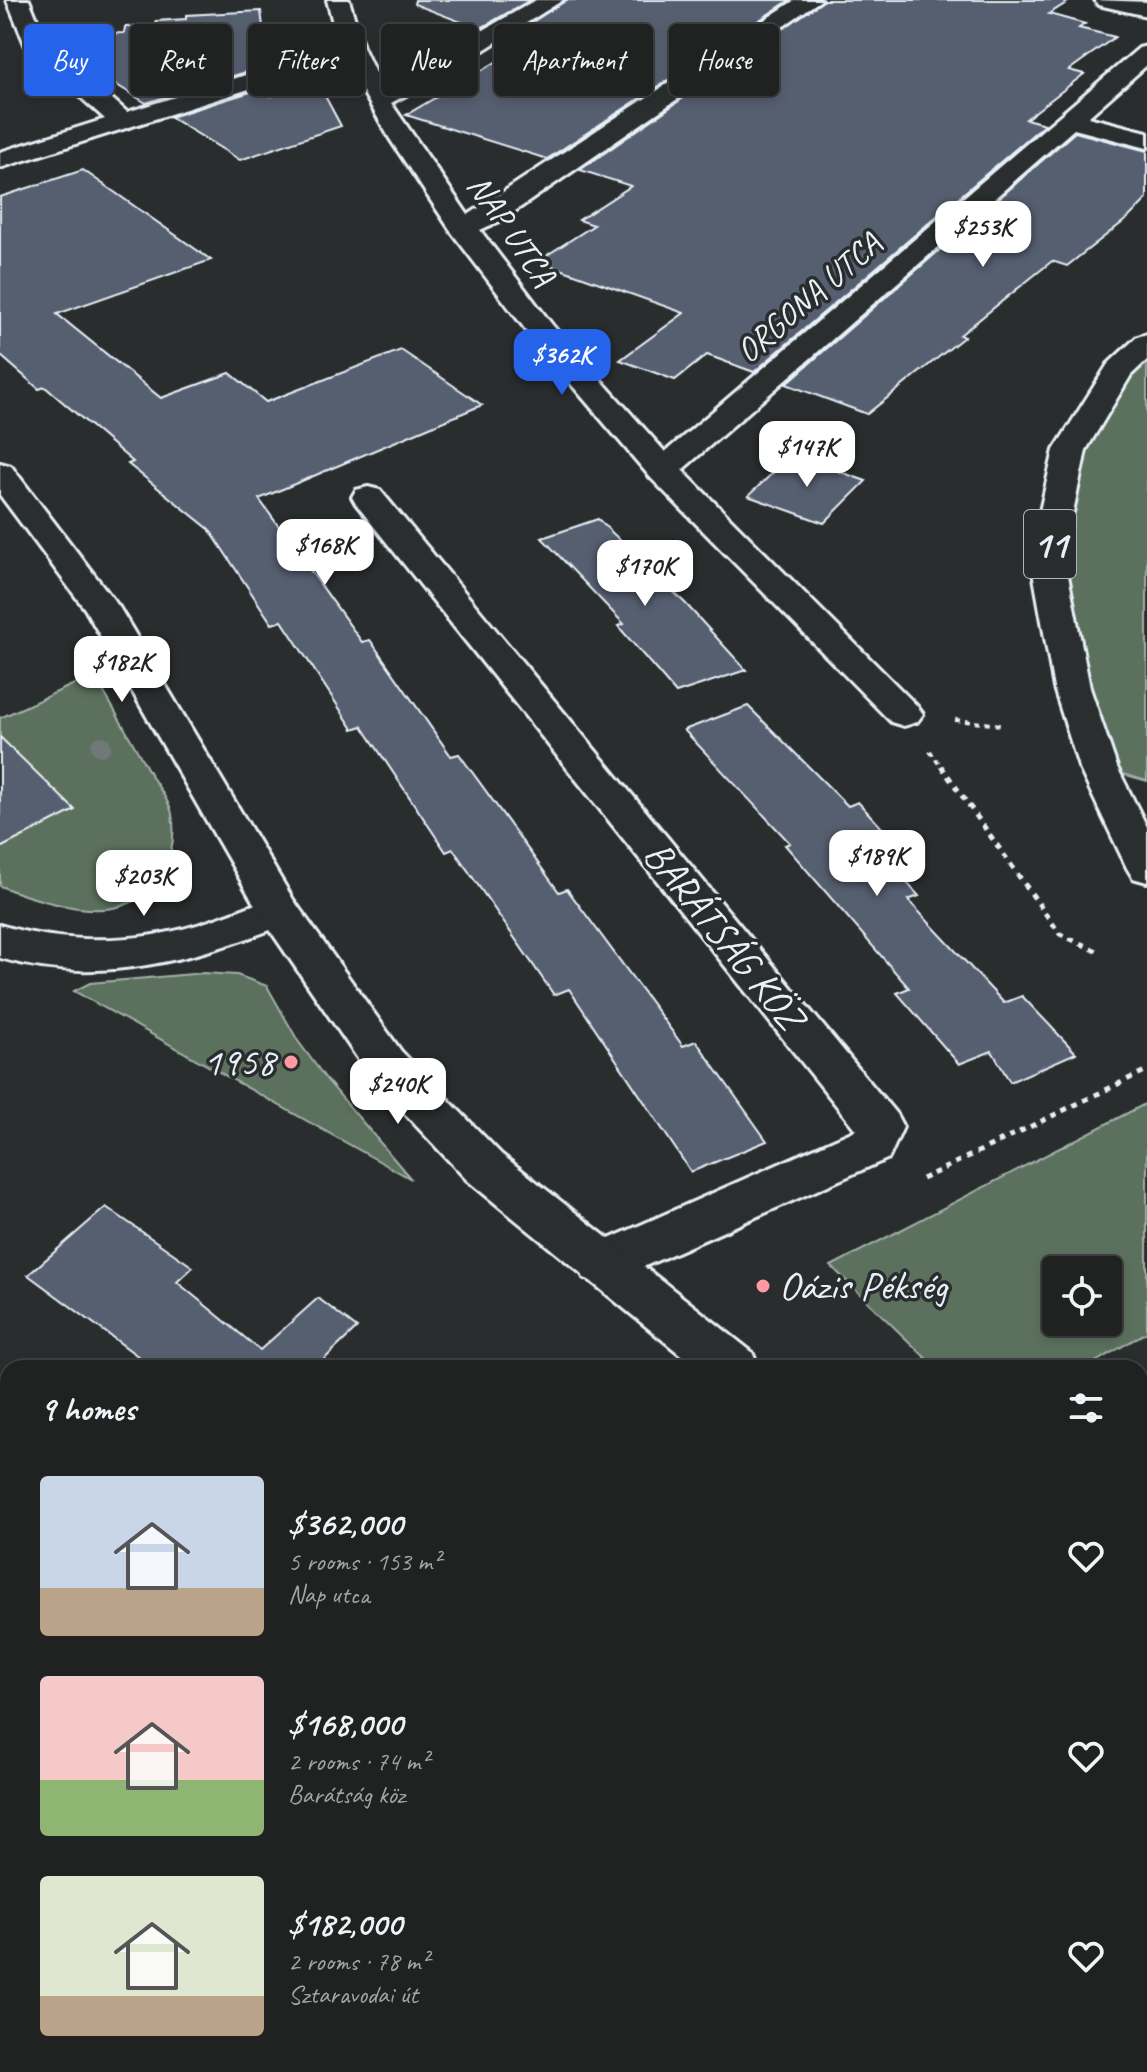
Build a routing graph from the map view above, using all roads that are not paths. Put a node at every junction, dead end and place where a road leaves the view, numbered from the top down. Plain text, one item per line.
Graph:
1 (18, 0) edge
2 (338, 0) edge
3 (552, 0) edge
4 (810, 0) edge
5 (1106, 0) edge
6 (1147, 9) edge
7 (345, 24) edge
8 (1147, 53) edge
9 (365, 74) edge
10 (248, 82) edge
11 (378, 100) junction
12 (1069, 120) junction
13 (123, 122) junction
14 (1147, 140) edge
15 (0, 160) edge
16 (463, 228) junction
17 (1147, 343) edge
18 (662, 471) junction
19 (0, 473) edge
20 (368, 497) dead end
21 (904, 714) road end
22 (1147, 868) edge
23 (279, 911) junction
24 (4, 947) edge
25 (601, 1264) junction
26 (724, 1360) edge

1 - 13 street
2 - 7 street, NAP UTCA
3 - 11 street
4 - 16 street
5 - 6 street
8 - 12 street, ORGONA UTCA
9 - 11 street, NAP UTCA
10 - 13 street
11 - 16 street, NAP UTCA
12 - 14 street
12 - 18 street, ORGONA UTCA
13 - 15 street
16 - 18 street, NAP UTCA
17 - 22 street, 11
18 - 21 street, NAP UTCA
19 - 23 street
20 - 25 street, BARÁTSÁG KÖZ
23 - 24 street
23 - 25 street
25 - 26 street

